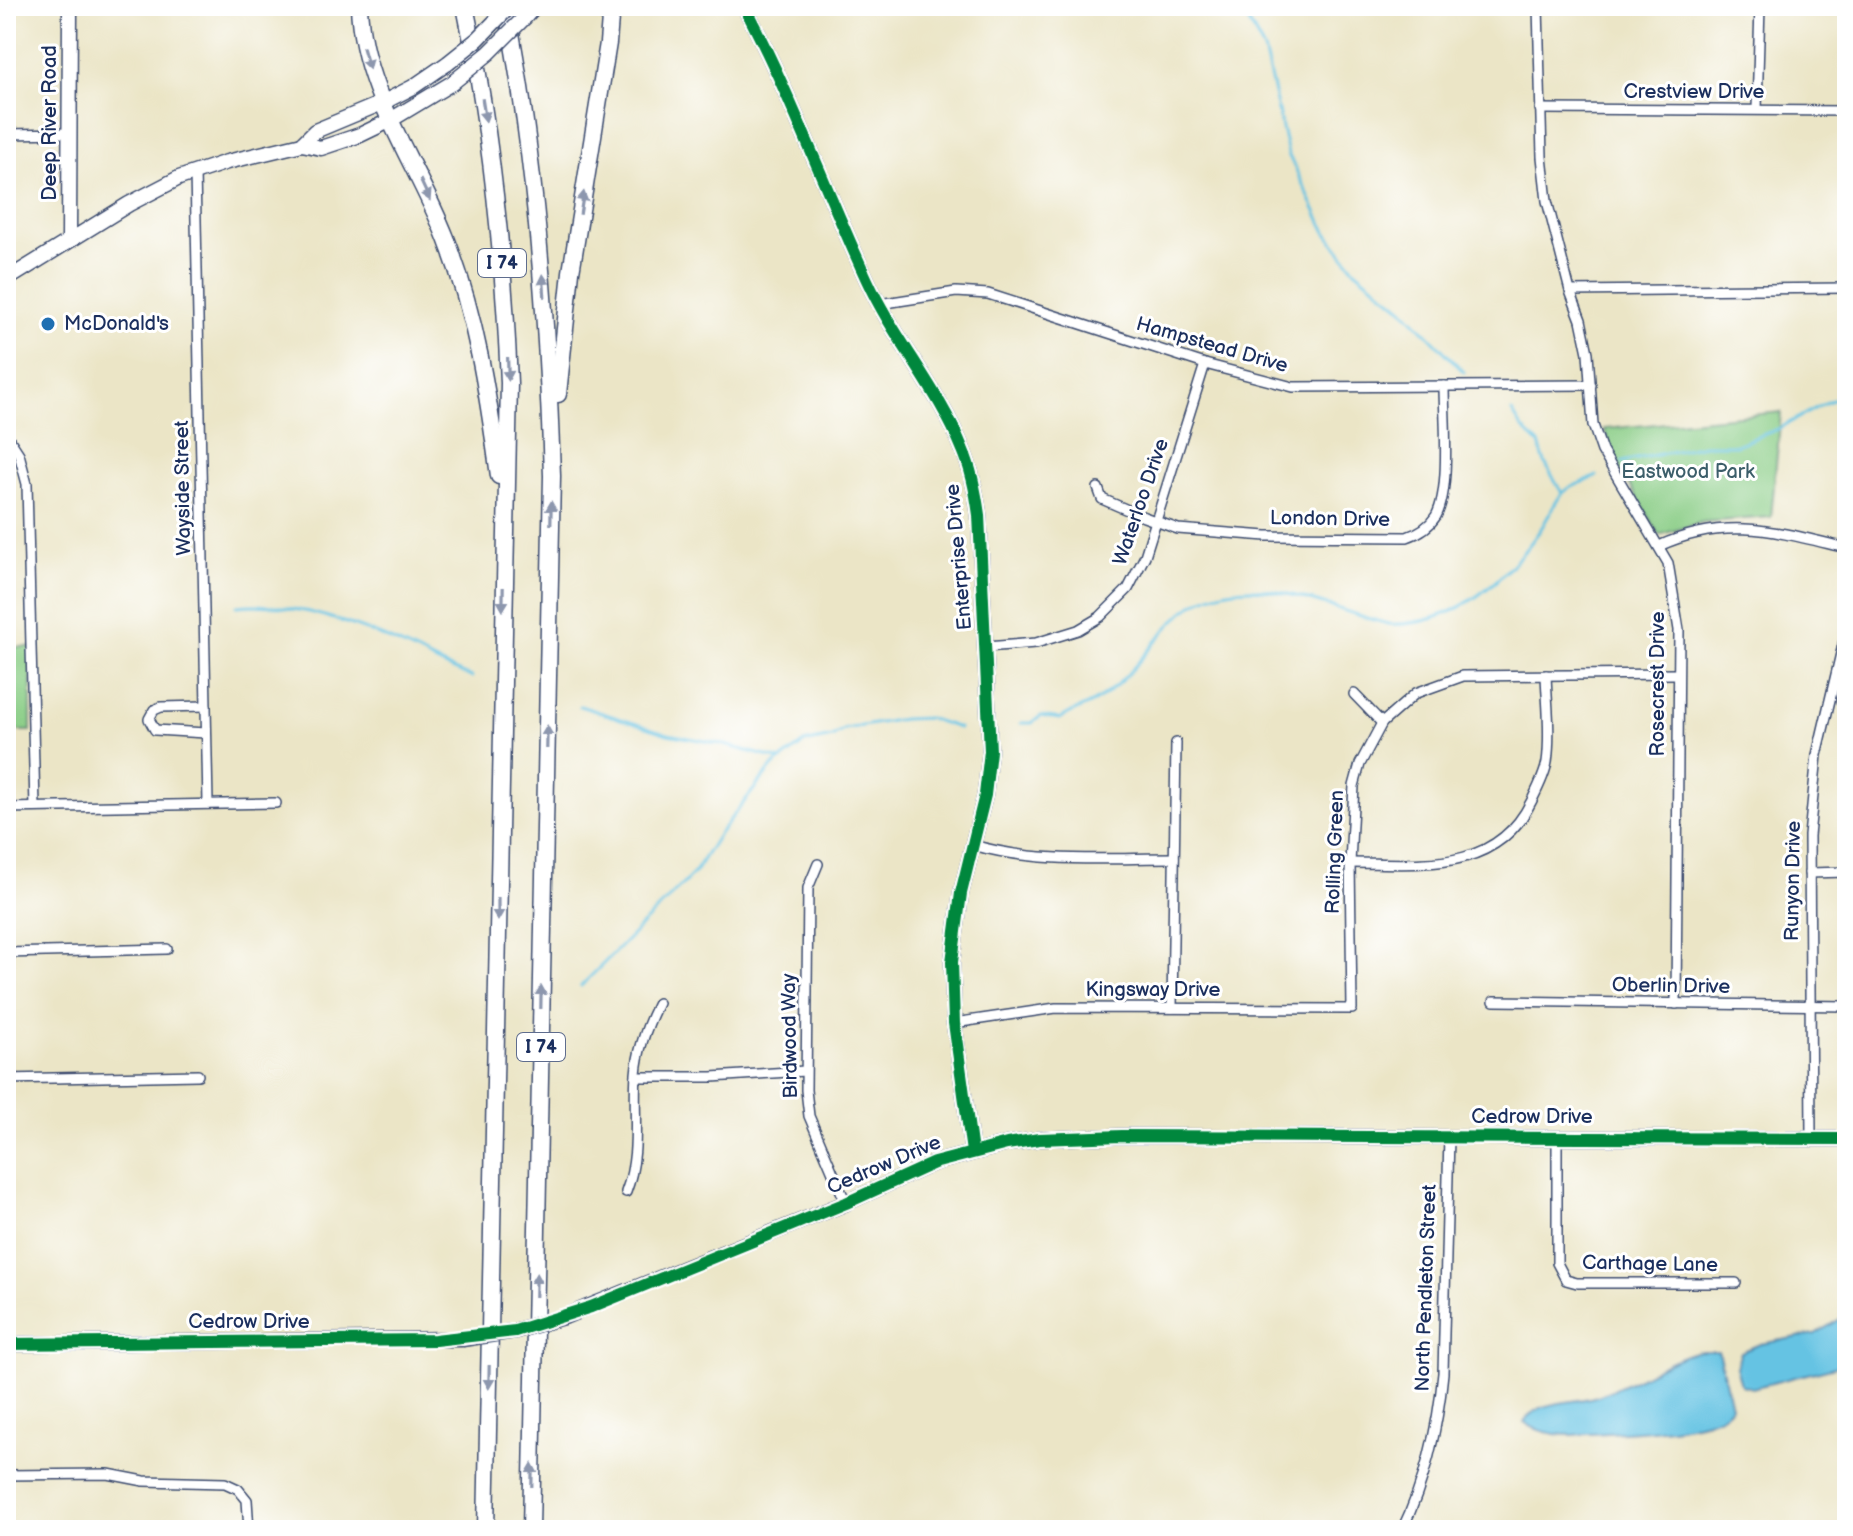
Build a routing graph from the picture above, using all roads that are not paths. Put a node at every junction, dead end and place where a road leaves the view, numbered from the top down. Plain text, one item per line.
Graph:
1 (70, 6) edge
2 (359, 6) edge
3 (465, 6) edge
4 (508, 6) edge
5 (535, 6) edge
6 (611, 6) edge
7 (744, 6) edge
8 (1538, 6) edge
9 (1760, 6) edge
10 (382, 103) junction
11 (1540, 109) junction
12 (1757, 109) junction
13 (1847, 111) edge
14 (389, 121) junction
15 (70, 133) junction
16 (6, 134) edge
17 (302, 144) junction
18 (195, 172) junction
19 (69, 240) junction
20 (6, 280) edge
21 (1847, 288) edge
22 (1570, 291) junction
23 (879, 304) junction
24 (1205, 364) junction
25 (1591, 385) junction
26 (1444, 386) junction
27 (6, 434) edge
28 (552, 476) junction
29 (1098, 488) dead end
30 (1156, 521) junction
31 (504, 522) junction
32 (1659, 546) junction
33 (1847, 548) edge
34 (1847, 628) edge
35 (986, 647) junction
36 (1676, 674) junction
37 (1546, 675) junction
38 (1354, 694) dead end
39 (206, 706) junction
40 (1382, 723) junction
41 (206, 733) junction
42 (1176, 743) dead end
43 (276, 803) dead end
44 (208, 804) junction
45 (35, 807) junction
46 (6, 808) edge
47 (973, 845) junction
48 (1174, 858) junction
49 (1350, 863) junction
50 (818, 864) dead end
51 (1847, 872) edge
52 (1809, 873) junction
53 (167, 949) dead end
54 (6, 953) edge
55 (1494, 1001) dead end
56 (658, 1003) dead end
57 (1676, 1004) junction
58 (1810, 1005) junction
59 (1847, 1006) edge
60 (1172, 1008) junction
61 (1352, 1009) joint
62 (954, 1023) junction
63 (805, 1071) junction
64 (198, 1075) dead end
65 (636, 1077) junction
66 (6, 1079) edge
67 (1557, 1136) junction
68 (1449, 1137) junction
69 (1811, 1137) junction
70 (1847, 1139) edge
71 (972, 1152) junction
72 (626, 1192) dead end
73 (846, 1203) junction
74 (1736, 1283) dead end
75 (6, 1344) edge
76 (6, 1475) edge
77 (249, 1530) edge
78 (486, 1530) edge
79 (531, 1530) edge
80 (1402, 1530) edge

1 - 15 street, Deep River Road
2 -> 10 highway
3 -> 31 highway, I 74
4 - 10 street, bridge
28 -> 4 highway, I 74
5 - 14 street, bridge
28 -> 6 highway
7 - 23 street, Enterprise Drive
8 - 11 street, Rosecrest Drive
9 - 12 street
10 - 14 highway
10 - 17 street
11 - 12 street, Crestview Drive
11 - 22 street, Rosecrest Drive
12 - 13 street, Crestview Drive
14 - 17 street
14 -> 31 highway
15 - 16 street
15 - 19 street, Deep River Road
17 - 18 street
18 - 19 street
18 - 39 street, Wayside Street
19 - 20 street
21 - 22 street
22 - 25 street, Rosecrest Drive
23 - 24 street, Hampstead Drive
23 - 35 street, Enterprise Drive
24 - 26 street, Hampstead Drive
24 - 30 street, Waterloo Drive
25 - 26 street, Hampstead Drive
25 - 32 street, Rosecrest Drive
26 - 30 street, London Drive
27 - 45 street
79 -> 28 highway, I 74
29 - 30 street, London Drive
30 - 35 street, Waterloo Drive
31 -> 78 highway, I 74
32 - 33 street
32 - 36 street, Rosecrest Drive
34 - 52 street, Runyon Drive
35 - 47 street, Enterprise Drive
36 - 37 street, Rolling Green
36 - 57 street, Rosecrest Drive
37 - 40 street, Rolling Green
37 - 49 street
38 - 40 street
39 - 41 street, Wayside Street
39 - 41 street
40 - 49 street, Rolling Green
41 - 44 street, Wayside Street
42 - 48 street
43 - 44 street
44 - 45 street
45 - 46 street
47 - 48 street
47 - 62 street, Enterprise Drive
48 - 60 street
49 - 61 street, Rolling Green
50 - 63 street, Birdwood Way
51 - 52 street
52 - 58 street, Runyon Drive
53 - 54 street
55 - 57 street, Oberlin Drive
56 - 65 street
57 - 58 street, Oberlin Drive
58 - 59 street, Oberlin Drive
58 - 69 street, Runyon Drive
60 - 61 street, Kingsway Drive
60 - 62 street, Kingsway Drive
62 - 71 street, Enterprise Drive
63 - 65 street
63 - 73 street, Birdwood Way
64 - 66 street
65 - 72 street
67 - 68 street, Cedrow Drive
67 - 69 street, Cedrow Drive
67 - 74 street, Carthage Lane
68 - 71 street, Cedrow Drive
68 - 80 street, North Pendleton Street
69 - 70 street, Cedrow Drive
71 - 73 street, Cedrow Drive
73 - 75 street, Cedrow Drive, bridge
76 - 77 street

